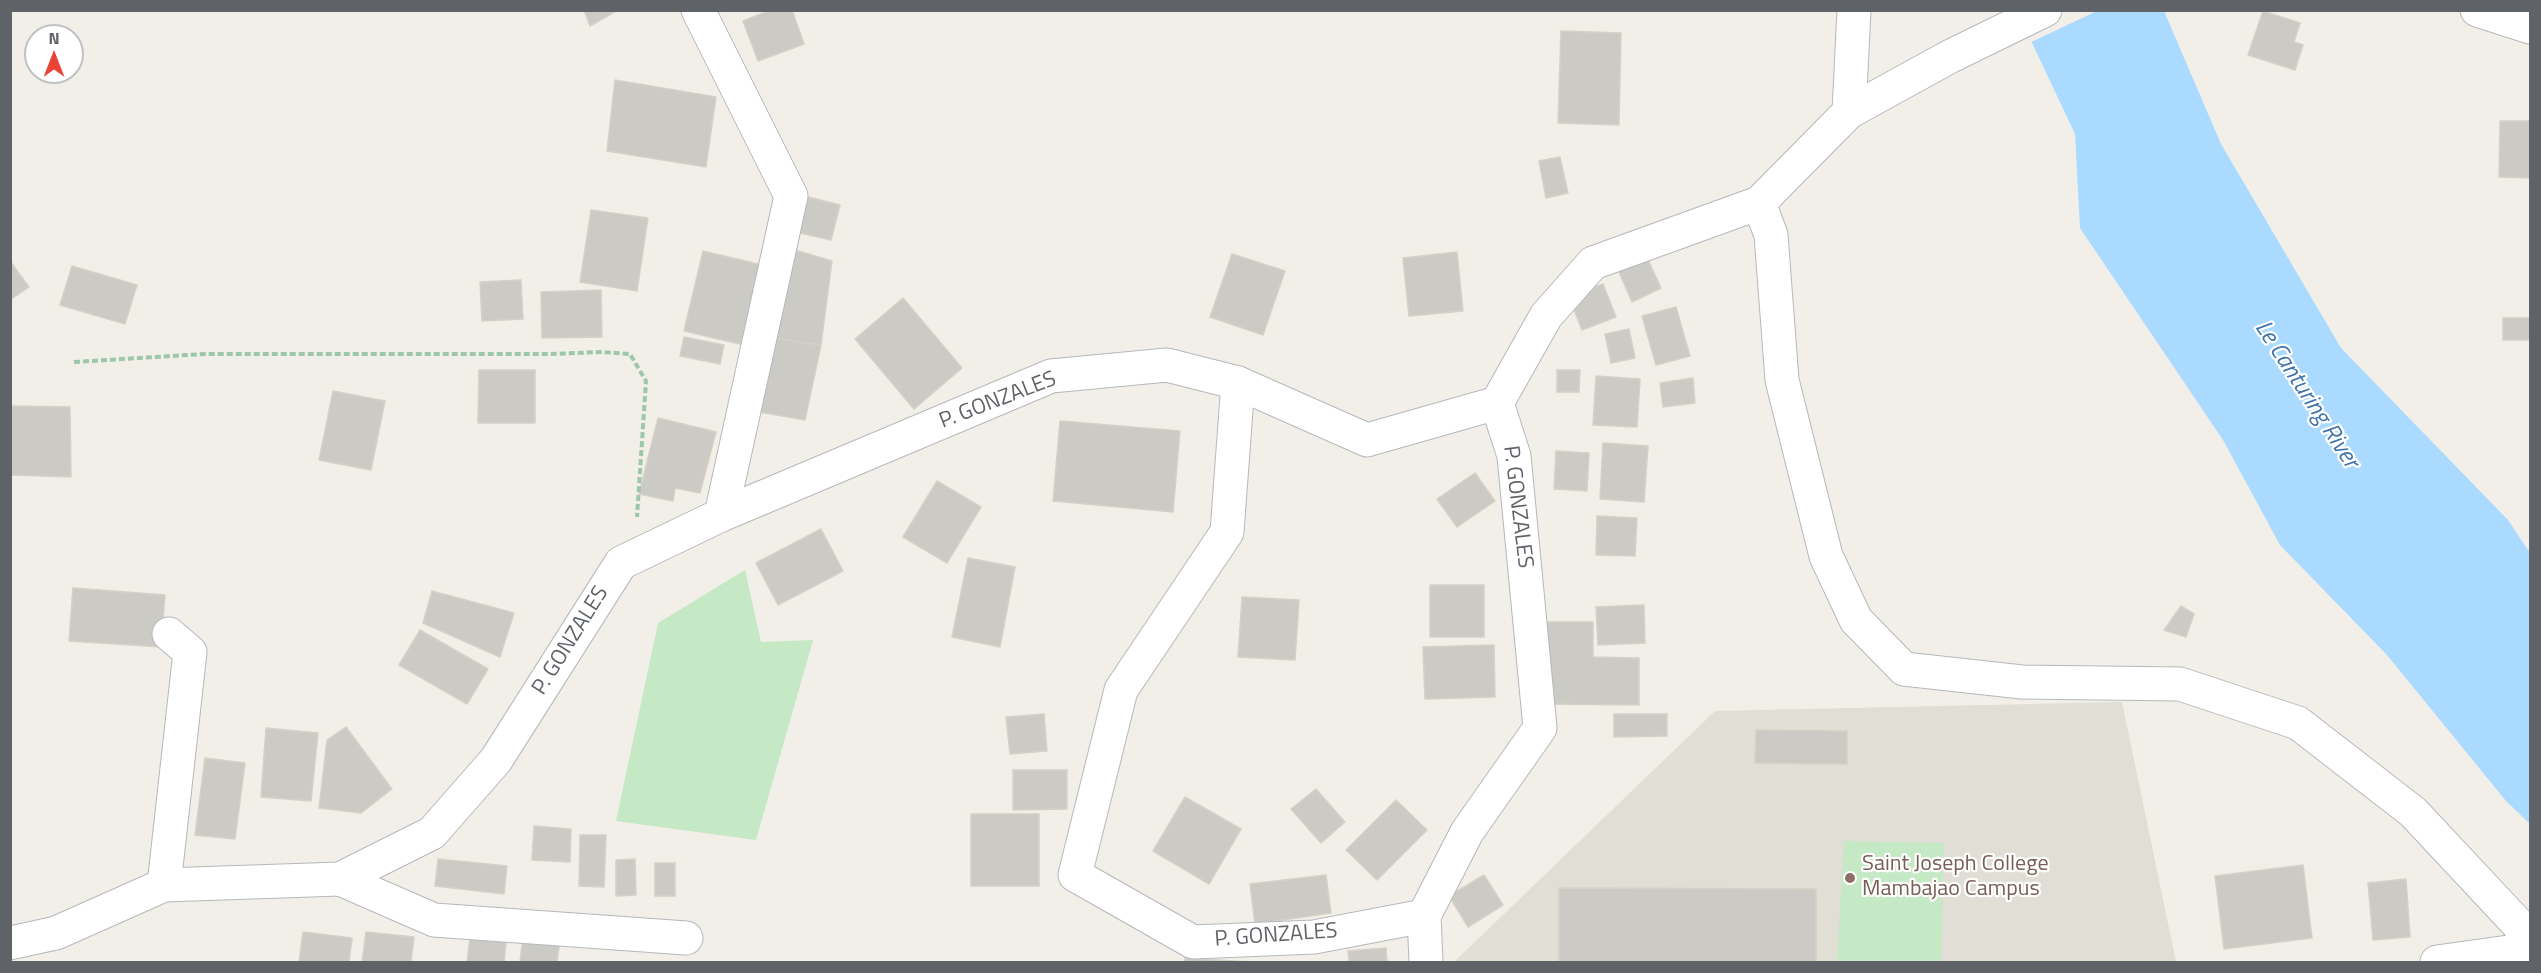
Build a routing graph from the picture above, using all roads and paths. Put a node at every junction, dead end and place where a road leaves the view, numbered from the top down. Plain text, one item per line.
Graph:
1 (698, 10) edge
2 (1854, 10) edge
3 (2045, 10) edge
4 (2477, 10) edge
5 (2530, 27) edge
6 (1849, 112) junction
7 (1759, 203) junction
8 (74, 362) dead end
9 (1238, 383) junction
10 (1497, 404) junction
11 (721, 515) junction
12 (635, 556) junction
13 (169, 634) dead end
14 (340, 879) junction
15 (164, 885) junction
16 (1424, 916) junction
17 (686, 938) dead end
18 (2530, 938) edge
19 (10, 943) edge
20 (2530, 949) edge
21 (1426, 963) edge
22 (2437, 963) edge

1 - 11 street
2 - 6 street
3 - 6 street
4 - 5 street
6 - 7 street
7 - 10 street
7 - 18 street
8 - 12 path
9 - 10 street, P. GONZALES
9 - 11 street, P. GONZALES
9 - 16 street, P. GONZALES
10 - 16 street, P. GONZALES
11 - 12 street, P. GONZALES
12 - 14 street, P. GONZALES
13 - 15 street
14 - 15 street
14 - 17 street
15 - 19 street
16 - 21 street
20 - 22 street

